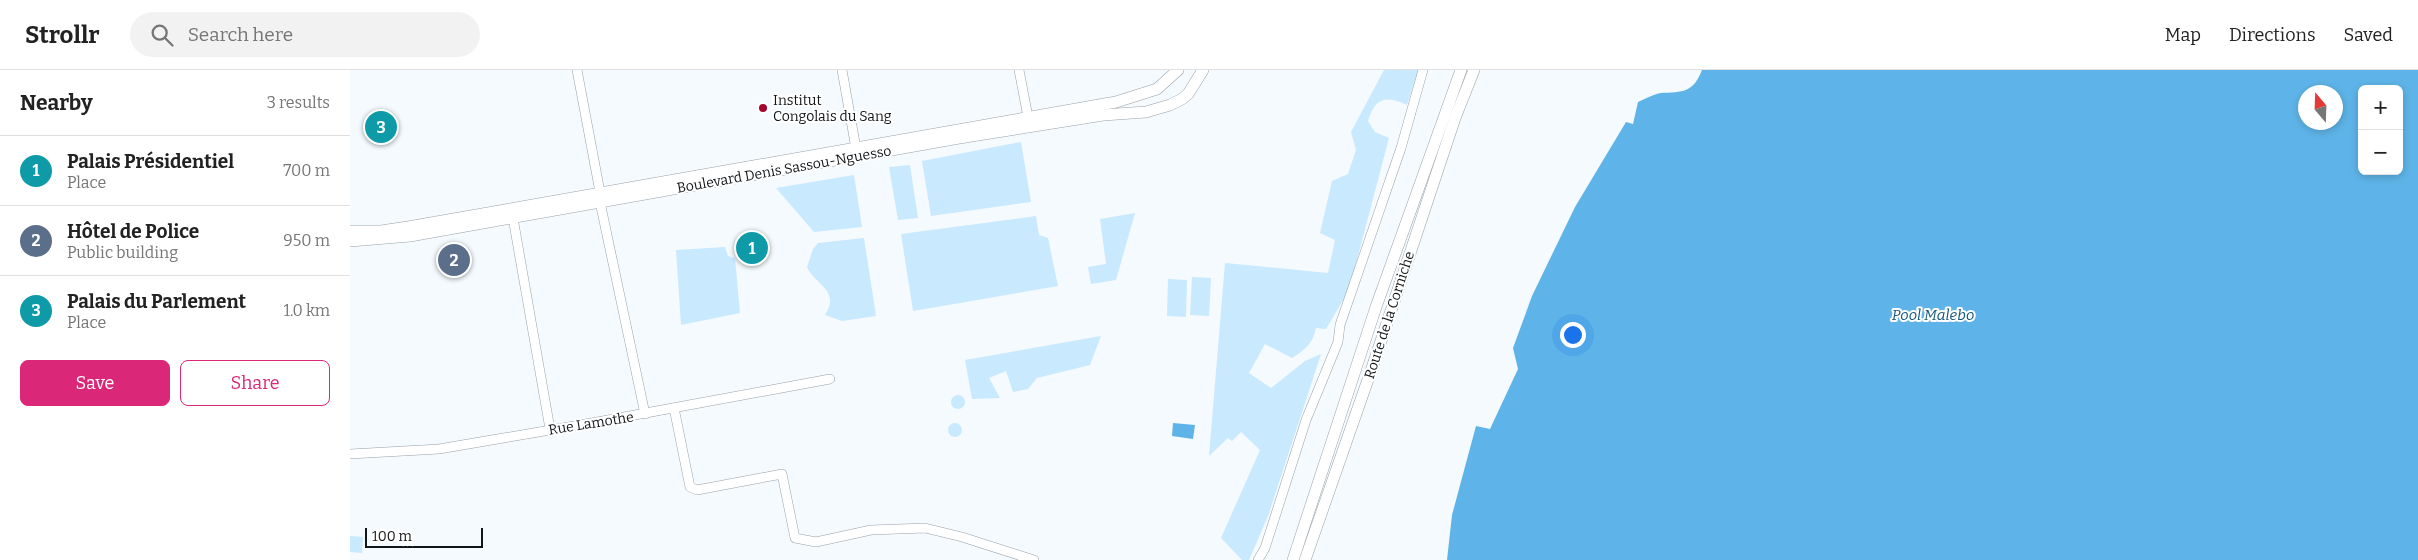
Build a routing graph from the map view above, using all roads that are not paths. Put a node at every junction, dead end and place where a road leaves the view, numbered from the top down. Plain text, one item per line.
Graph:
1 (577, 70) edge
2 (842, 70) edge
3 (1019, 70) edge
4 (1178, 70) edge
5 (1203, 70) edge
6 (1423, 70) edge
7 (1461, 70) edge
8 (1474, 70) edge
9 (1028, 117) junction
10 (856, 152) junction
11 (600, 197) junction
12 (513, 218) junction
13 (350, 231) edge
14 (350, 241) edge
15 (830, 378) dead end
16 (674, 408) junction
17 (644, 414) junction
18 (550, 429) junction
19 (350, 454) edge
20 (1034, 560) edge
21 (1258, 560) edge
22 (1293, 560) edge
23 (1305, 560) edge

1 - 11 street
2 - 10 street
3 - 9 street
4 - 9 main road, Boulevard Denis Sassou-Nguesso
5 - 10 main road, Boulevard Denis Sassou-Nguesso
6 - 21 street
7 - 22 main road, Route de la Corniche
8 - 23 main road, Route de la Corniche
9 - 10 main road, Boulevard Denis Sassou-Nguesso
10 - 11 main road, Boulevard Denis Sassou-Nguesso
11 - 12 main road, Boulevard Denis Sassou-Nguesso
11 - 13 main road, Boulevard Denis Sassou-Nguesso
11 - 17 street
12 - 14 main road, Boulevard Denis Sassou-Nguesso
12 - 18 street
15 - 16 street, Rue Lamothe
16 - 17 street, Rue Lamothe
16 - 20 street
17 - 18 street, Rue Lamothe
18 - 19 street, Rue Lamothe

